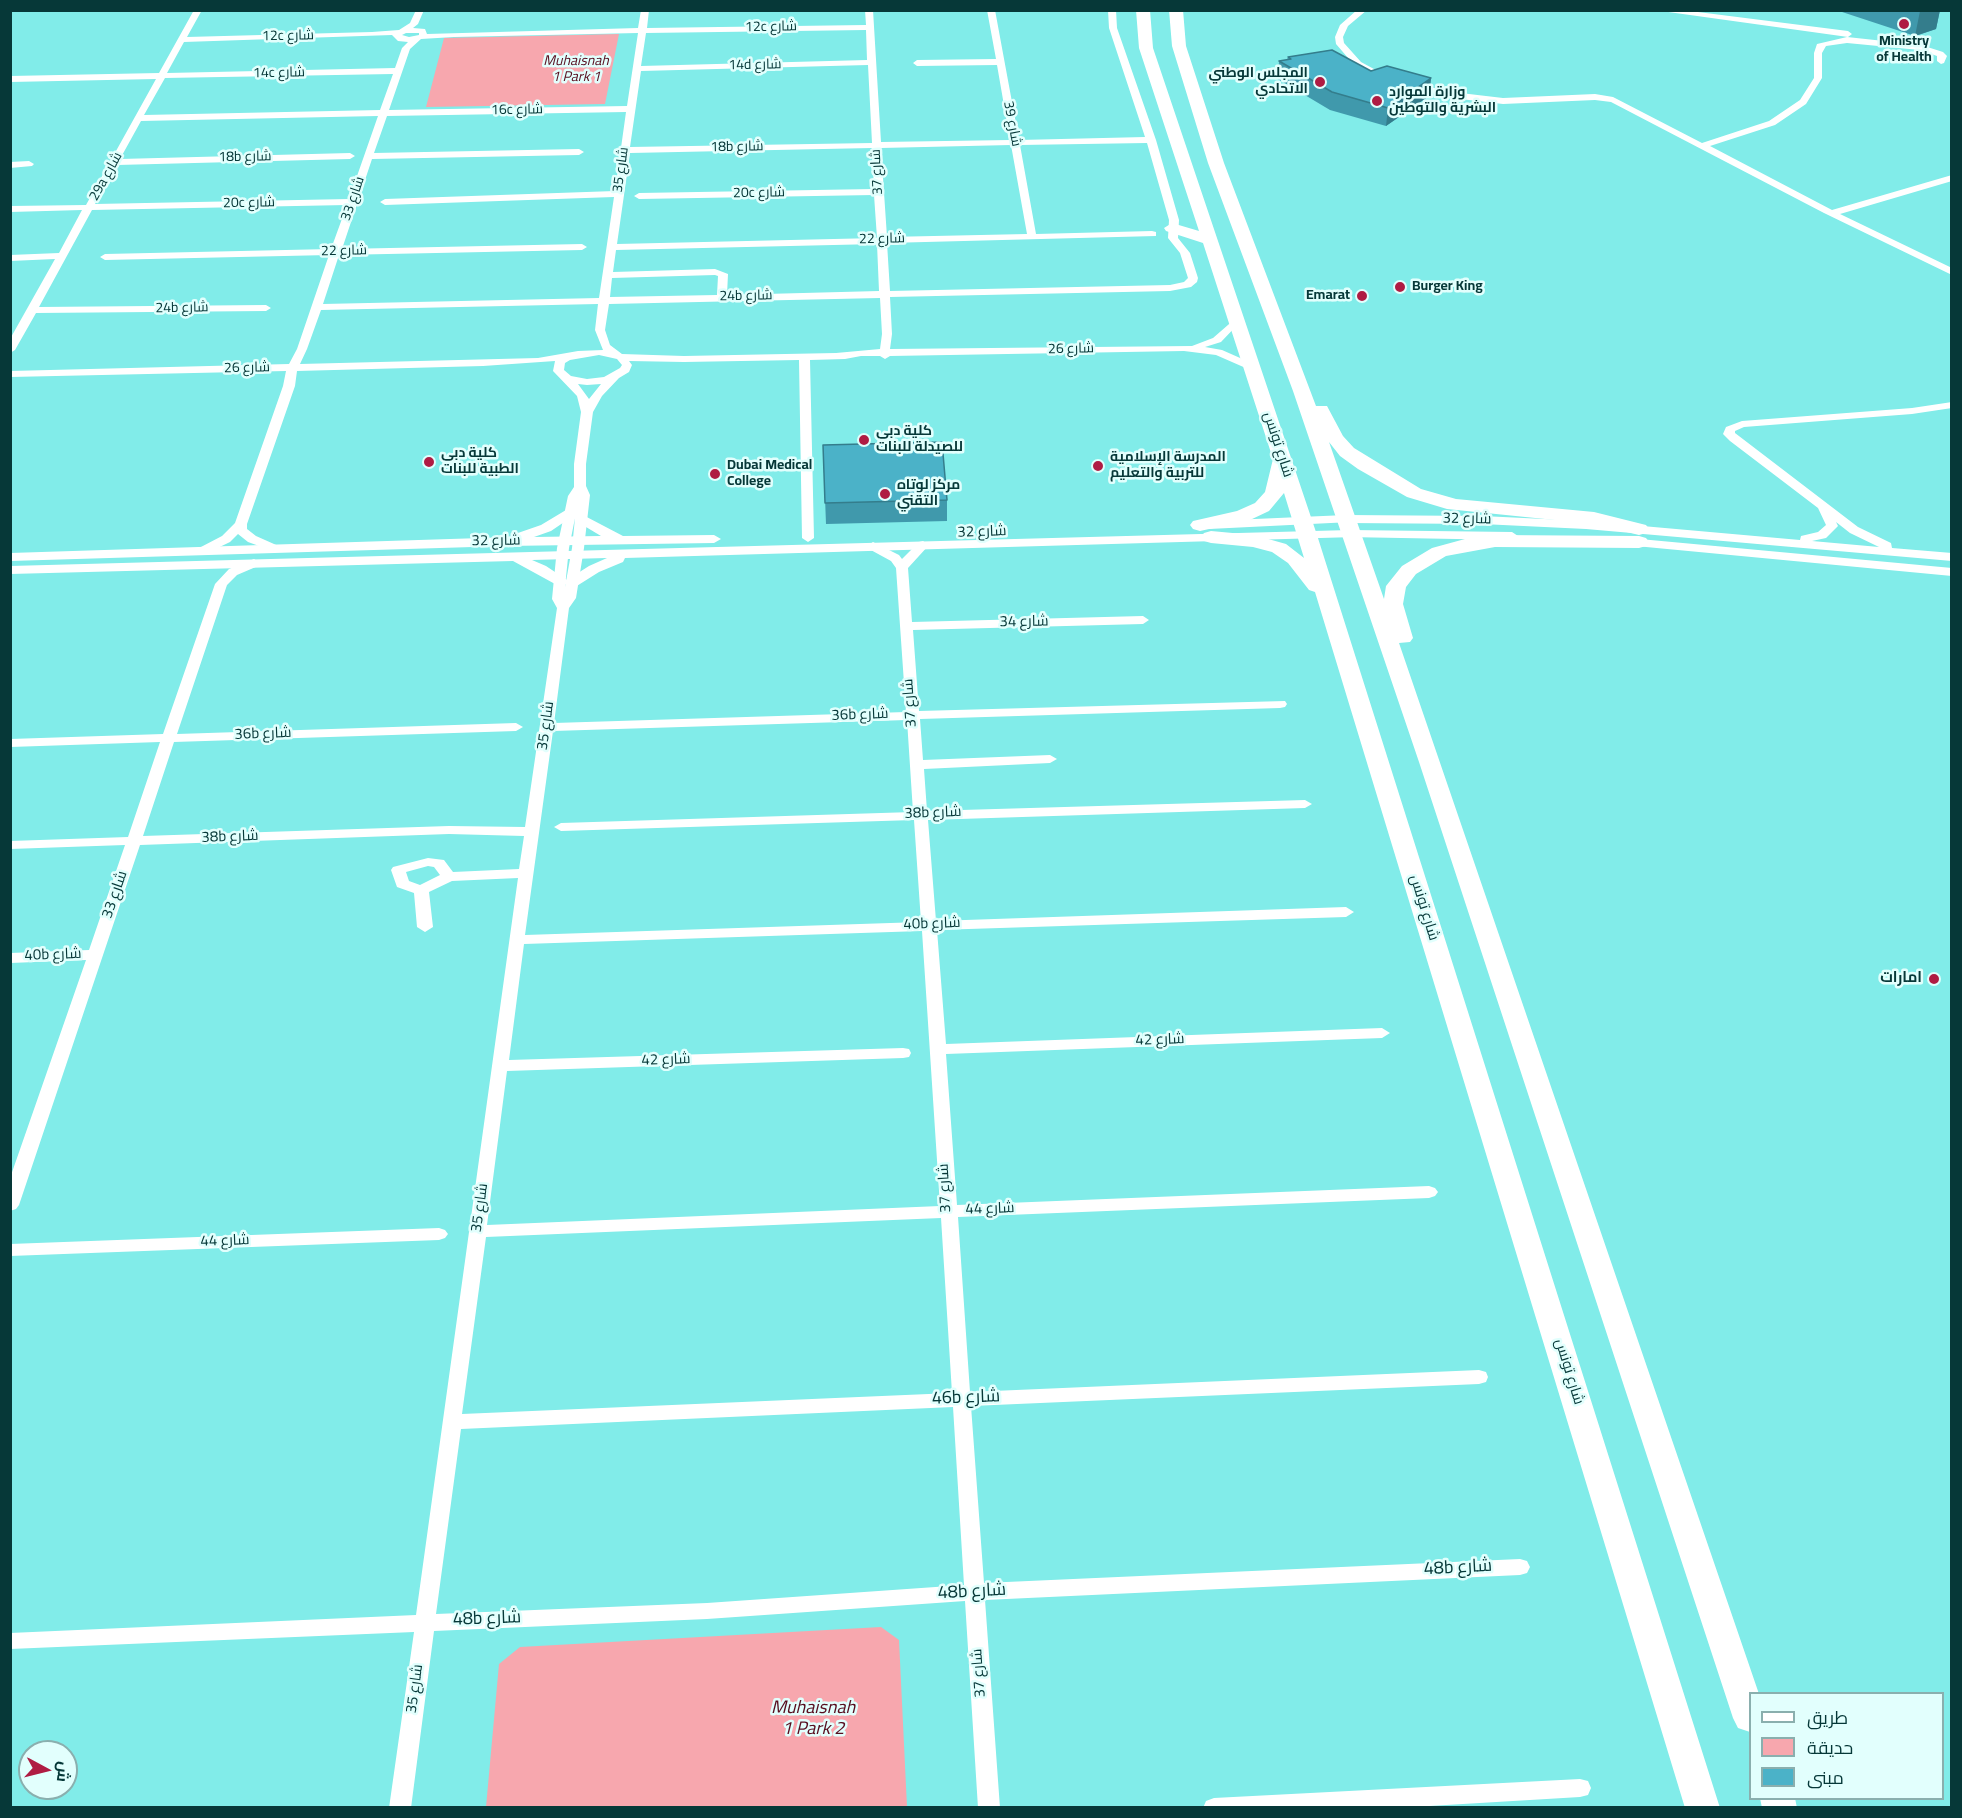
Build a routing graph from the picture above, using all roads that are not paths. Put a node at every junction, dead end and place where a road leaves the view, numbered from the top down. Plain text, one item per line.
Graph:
1 (198, 10) edge
2 (645, 10) edge
3 (868, 10) edge
4 (991, 10) edge
5 (1104, 10) edge
6 (1112, 10) edge
7 (1143, 10) edge
8 (1176, 10) edge
9 (1363, 10) edge
10 (1658, 10) edge
11 (418, 15) edge
12 (870, 27) junction
13 (1113, 28) junction
14 (642, 30) junction
15 (421, 35) junction
16 (183, 38) junction
17 (402, 38) junction
18 (1944, 46) dead end
19 (999, 62) junction
20 (872, 63) junction
21 (917, 63) dead end
22 (637, 68) junction
23 (1950, 69) dead end
24 (398, 72) junction
25 (162, 76) junction
26 (10, 79) edge
27 (1390, 80) edge
28 (1404, 84) edge
29 (631, 109) junction
30 (384, 112) junction
31 (140, 116) junction
32 (1151, 140) junction
33 (1014, 142) junction
34 (877, 145) junction
35 (1698, 145) junction
36 (625, 150) junction
37 (579, 152) dead end
38 (350, 156) dead end
39 (369, 156) junction
40 (116, 160) junction
41 (29, 164) dead end
42 (10, 165) edge
43 (1952, 178) edge
44 (879, 192) junction
45 (619, 196) junction
46 (639, 196) dead end
47 (353, 202) junction
48 (385, 202) dead end
49 (90, 207) junction
50 (10, 209) edge
51 (1830, 212) junction
52 (1177, 233) junction
53 (1152, 234) dead end
54 (1032, 237) junction
55 (882, 240) junction
56 (1209, 240) junction
57 (582, 247) dead end
58 (612, 247) junction
59 (335, 252) junction
60 (105, 257) dead end
61 (63, 258) junction
62 (10, 259) edge
63 (1952, 272) edge
64 (608, 275) junction
65 (885, 294) junction
66 (722, 298) junction
67 (604, 300) junction
68 (316, 307) junction
69 (266, 308) dead end
70 (33, 312) junction
71 (1236, 321) junction
72 (600, 330) junction
73 (13, 347) edge
74 (1184, 348) junction
75 (576, 354) junction
76 (889, 354) junction
77 (619, 356) junction
78 (804, 356) junction
79 (700, 359) junction
80 (10, 363) edge
81 (483, 363) junction
82 (1252, 367) junction
83 (296, 368) junction
84 (10, 374) edge
85 (618, 376) junction
86 (565, 377) junction
87 (1302, 390) junction
88 (1952, 405) edge
89 (586, 412) junction
90 (1281, 459) junction
91 (1820, 504) junction
92 (576, 514) junction
93 (240, 524) junction
94 (1348, 527) junction
95 (1305, 528) junction
96 (1206, 531) junction
97 (1639, 536) junction
98 (808, 538) junction
99 (751, 539) junction
100 (630, 540) junction
101 (1777, 541) junction
102 (506, 542) junction
103 (923, 545) junction
104 (873, 546) junction
105 (277, 548) junction
106 (570, 548) junction
107 (640, 554) junction
108 (1928, 555) junction
109 (10, 557) edge
110 (203, 557) junction
111 (1952, 557) edge
112 (510, 558) junction
113 (420, 559) junction
114 (255, 562) junction
115 (902, 568) junction
116 (10, 570) edge
117 (1952, 572) edge
118 (566, 582) junction
119 (221, 584) junction
120 (1326, 600) junction
121 (1143, 620) dead end
122 (906, 626) junction
123 (1280, 704) dead end
124 (912, 715) junction
125 (516, 727) dead end
126 (547, 727) junction
127 (169, 738) junction
128 (10, 743) edge
129 (1050, 759) dead end
130 (1430, 762) junction
131 (916, 765) junction
132 (1305, 804) dead end
133 (919, 814) junction
134 (533, 827) junction
135 (561, 827) dead end
136 (134, 841) junction
137 (10, 845) edge
138 (526, 873) junction
139 (450, 877) junction
140 (421, 890) junction
141 (1346, 912) dead end
142 (927, 926) junction
143 (425, 927) dead end
144 (518, 940) junction
145 (95, 955) junction
146 (10, 958) edge
147 (1382, 1033) dead end
148 (938, 1049) junction
149 (903, 1053) dead end
150 (501, 1066) junction
151 (1429, 1192) dead end
152 (10, 1205) edge
153 (947, 1212) junction
154 (478, 1231) junction
155 (439, 1234) dead end
156 (10, 1250) edge
157 (1479, 1377) dead end
158 (962, 1399) junction
159 (452, 1422) junction
160 (1520, 1567) dead end
161 (975, 1592) junction
162 (425, 1623) junction
163 (10, 1641) edge
164 (1749, 1715) edge
165 (1580, 1788) dead end
166 (400, 1808) edge
167 (989, 1808) edge
168 (1214, 1808) edge
169 (1703, 1808) edge

1 - 16 street, 29a شارع
2 - 14 street, شارع 35
3 - 12 street, شارع 37
4 - 19 street, شارع 39
5 - 13 street
6 - 13 street
7 - 56 main road, شارع تونس
8 - 87 main road
9 - 27 street
10 - 18 street
11 - 15 street, شارع 33
11 - 17 street, شارع 33
12 - 14 street, 12c شارع
12 - 20 street, شارع 37
13 - 32 street
14 - 15 street, 12c شارع
14 - 22 street, شارع 35
15 - 17 street
15 - 17 street, 12c شارع
16 - 17 street, 12c شارع
16 - 25 street, 29a شارع
17 - 24 street, شارع 33
19 - 21 street
19 - 33 street, شارع 39
20 - 22 street, 14d شارع
20 - 34 street, شارع 37
22 - 29 street, شارع 35
23 - 35 street
24 - 25 street, 14c شارع
24 - 30 street, شارع 33
25 - 26 street, 14c شارع
25 - 31 street, 29a شارع
28 - 35 street
29 - 30 street, 16c شارع
29 - 36 street, شارع 35
30 - 31 street, 16c شارع
30 - 39 street, شارع 33
31 - 40 street, 29a شارع
32 - 33 street, 18b شارع
32 - 52 street
33 - 34 street, 18b شارع
33 - 54 street, شارع 39
34 - 36 street, 18b شارع
34 - 44 street, شارع 37
35 - 51 street
36 - 45 street, شارع 35
37 - 39 street
38 - 40 street, 18b شارع
39 - 47 street, شارع 33
40 - 49 street, 29a شارع
41 - 42 street
43 - 51 street
44 - 46 street, 20c شارع
44 - 55 street, شارع 37
45 - 48 street
45 - 58 street, شارع 35
47 - 49 street, 20c شارع
47 - 59 street, شارع 33
49 - 50 street, 20c شارع
49 - 61 street, 29a شارع
51 - 63 street
52 - 56 main road
52 - 65 street, 24b شارع
53 - 54 street, شارع 22
54 - 55 street, شارع 22
55 - 58 street, شارع 22
55 - 65 street, شارع 37
56 - 71 main road, شارع تونس
57 - 59 street, شارع 22
58 - 64 street, شارع 35
59 - 60 street, شارع 22
59 - 68 street, شارع 33
61 - 62 street
61 - 70 street, 29a شارع
64 - 66 street
64 - 67 street, شارع 35
65 - 66 street, 24b شارع
65 - 76 street, شارع 37
66 - 67 street, 24b شارع
67 - 68 street, 24b شارع
67 - 72 street, شارع 35
68 - 83 street, شارع 33
69 - 70 street, 24b شارع
70 - 73 street, 29a شارع
71 - 74 street, شارع 26
71 - 82 main road, شارع تونس
72 - 75 street
72 - 77 street
73 - 80 street, 29a شارع
74 - 76 street, شارع 26
74 - 82 street, شارع 26
75 - 77 street, شارع 26
75 - 81 street, شارع 26
75 - 86 street
76 - 78 street, شارع 26
77 - 79 street, شارع 26
77 - 85 street
78 - 79 street, شارع 26
78 - 98 street
79 - 85 street, شارع 26
81 - 83 street, شارع 26
81 - 86 street, شارع 26
82 - 90 main road, شارع تونس
83 - 84 street, شارع 26
83 - 93 street, شارع 33
85 - 86 street, شارع 26
85 - 89 street, شارع 35
86 - 89 street
87 - 94 main road
87 - 97 main road
88 - 91 street
89 - 92 street, شارع 35
90 - 95 main road, شارع تونس
90 - 96 main road
91 - 101 street
91 - 108 street
92 - 100 street
92 - 102 street
92 - 106 street, شارع 35
93 - 105 street
93 - 110 street
94 - 95 street, شارع 32
94 - 97 street, شارع 32
94 - 130 main road
95 - 96 street, شارع 32
95 - 120 main road, شارع تونس
96 - 98 street, شارع 32
96 - 103 street, شارع 32
96 - 120 main road
97 - 101 street, شارع 32
97 - 117 street, شارع 32
97 - 130 main road
98 - 99 street, شارع 32
99 - 100 street, شارع 32
99 - 106 street
100 - 106 street, شارع 32
101 - 108 street, شارع 32
102 - 105 street, شارع 32
102 - 106 street, شارع 32
103 - 104 street, شارع 32
103 - 115 street
104 - 107 street, شارع 32
104 - 115 street
105 - 110 street, شارع 32
106 - 107 street, شارع 32
106 - 112 street, شارع 32
106 - 113 street
106 - 118 street, شارع 35
107 - 118 street
108 - 111 street, شارع 32
109 - 110 street, شارع 32
110 - 114 street, شارع 32
110 - 116 street, شارع 32
110 - 119 street
112 - 113 street, شارع 32
112 - 118 street
113 - 114 street, شارع 32
114 - 119 street
115 - 122 street, شارع 37
118 - 126 street, شارع 35
119 - 127 street, شارع 33
120 - 169 main road, شارع تونس
121 - 122 street, شارع 34
122 - 124 street, شارع 37
123 - 124 street, 36b شارع
124 - 126 street, 36b شارع
124 - 131 street, شارع 37
125 - 127 street, 36b شارع
126 - 134 street, شارع 35
127 - 128 street, 36b شارع
127 - 136 street, شارع 33
129 - 131 street
130 - 164 main road
131 - 133 street, شارع 37
132 - 133 street, 38b شارع
133 - 135 street, 38b شارع
133 - 142 street, شارع 37
134 - 136 street, 38b شارع
134 - 138 street, شارع 35
136 - 137 street, 38b شارع
136 - 145 street, شارع 33
138 - 139 street
138 - 144 street, شارع 35
139 - 140 street
139 - 140 street
140 - 143 street
141 - 142 street, 40b شارع
142 - 144 street, 40b شارع
142 - 148 street, شارع 37
144 - 150 street, شارع 35
145 - 146 street, 40b شارع
145 - 152 street, شارع 33
147 - 148 street, شارع 42
148 - 153 street, شارع 37
149 - 150 street, شارع 42
150 - 154 street, شارع 35
151 - 153 street, شارع 44
153 - 154 street, شارع 44
153 - 158 street, شارع 37
154 - 159 street, شارع 35
155 - 156 street, شارع 44
157 - 158 street, 46b شارع
158 - 159 street, 46b شارع
158 - 161 street, شارع 37
159 - 162 street, شارع 35
160 - 161 street, 48b شارع
161 - 162 street, 48b شارع
161 - 167 street, شارع 37
162 - 163 street, 48b شارع
162 - 166 street, شارع 35
165 - 168 street

